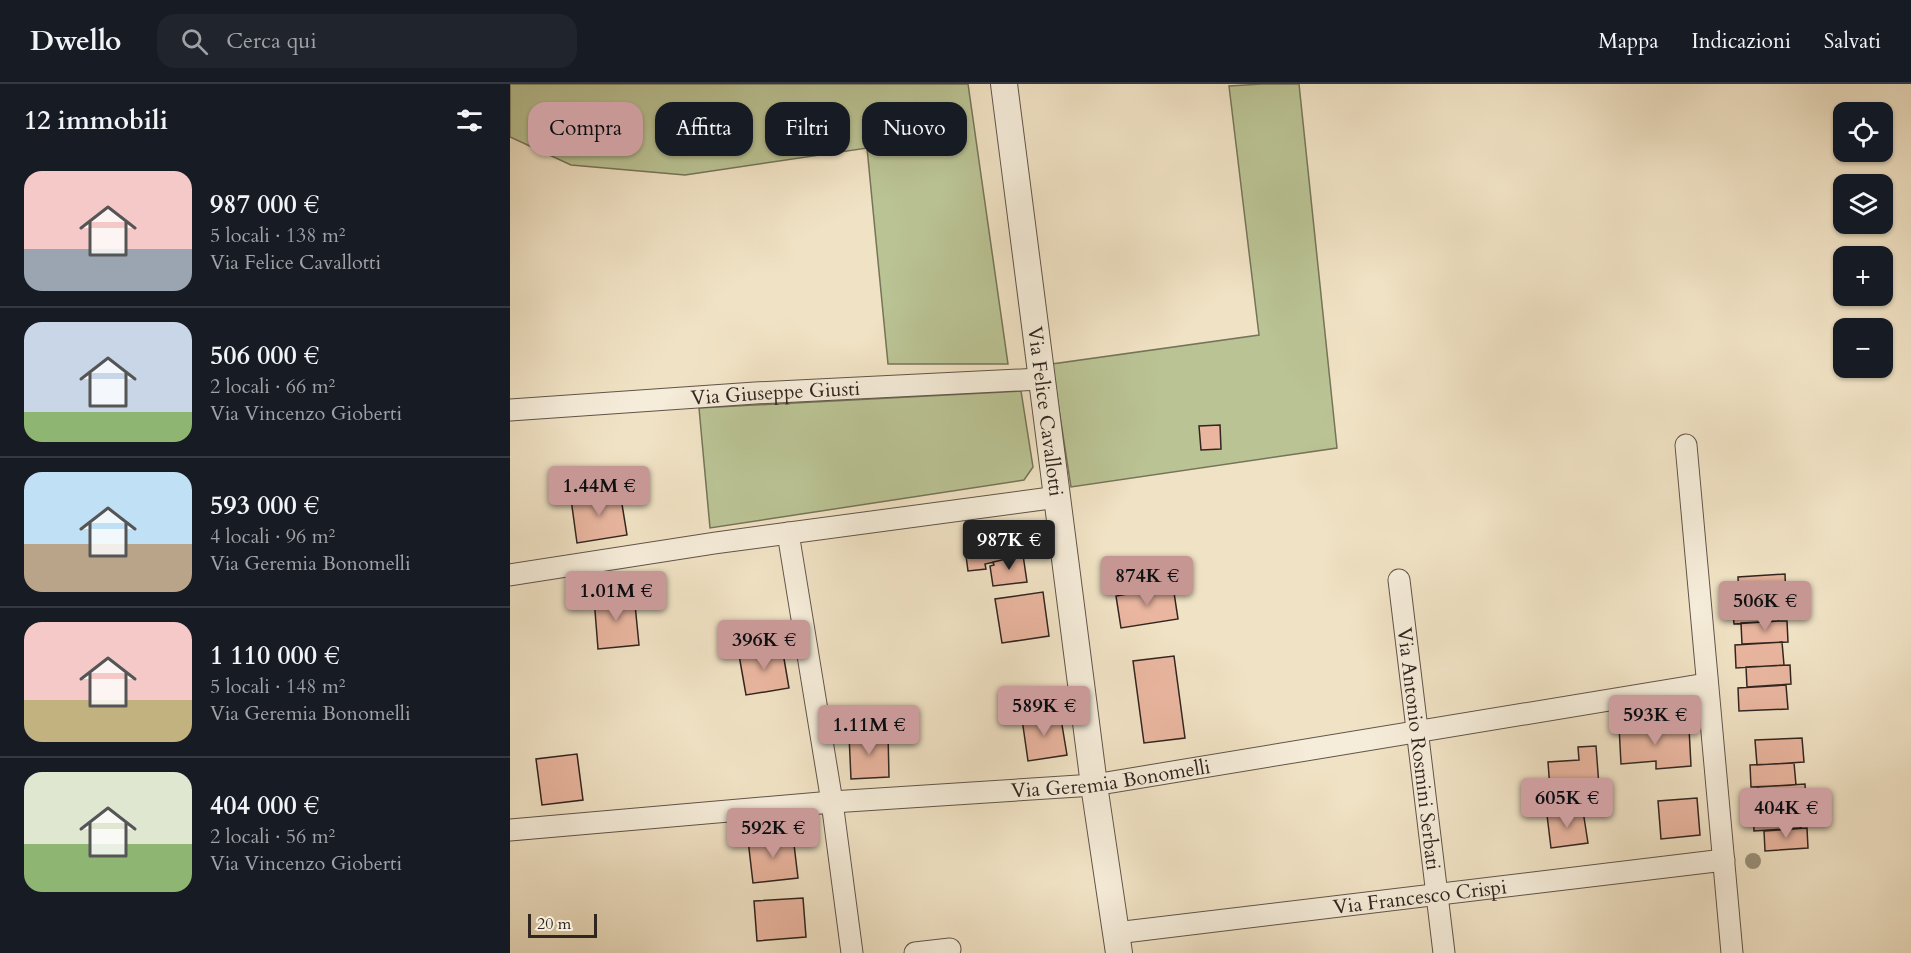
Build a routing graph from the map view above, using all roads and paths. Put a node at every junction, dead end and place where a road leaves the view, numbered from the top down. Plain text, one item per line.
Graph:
1 (1004, 84) edge
2 (1040, 379) junction
3 (510, 410) edge
4 (1686, 445) dead end
5 (1058, 497) junction
6 (788, 533) junction
7 (510, 575) edge
8 (1399, 579) dead end
9 (1706, 684) junction
10 (1420, 733) junction
11 (1094, 785) junction
12 (832, 802) junction
13 (510, 830) edge
14 (1724, 860) junction
15 (1437, 896) junction
16 (1118, 943) edge
17 (950, 949) dead end
18 (852, 953) edge
19 (915, 953) edge
20 (1444, 953) edge
21 (1732, 953) edge

1 - 2 street, Via Felice Cavallotti
2 - 3 street, Via Giuseppe Giusti
2 - 5 street, Via Felice Cavallotti
4 - 9 street
5 - 6 street
5 - 11 street, Via Felice Cavallotti
6 - 7 street
6 - 12 street
8 - 10 street, Via Antonio Rosmini Serbati
9 - 10 street, Via Geremia Bonomelli
9 - 14 street
10 - 11 street, Via Geremia Bonomelli
10 - 15 street, Via Antonio Rosmini Serbati
11 - 12 street, Via Geremia Bonomelli
11 - 16 street, Via Felice Cavallotti
12 - 13 street, Via Geremia Bonomelli
12 - 18 street
14 - 15 street, Via Francesco Crispi
14 - 21 street
15 - 16 street, Via Francesco Crispi
15 - 20 street, Via Antonio Rosmini Serbati
17 - 19 street

